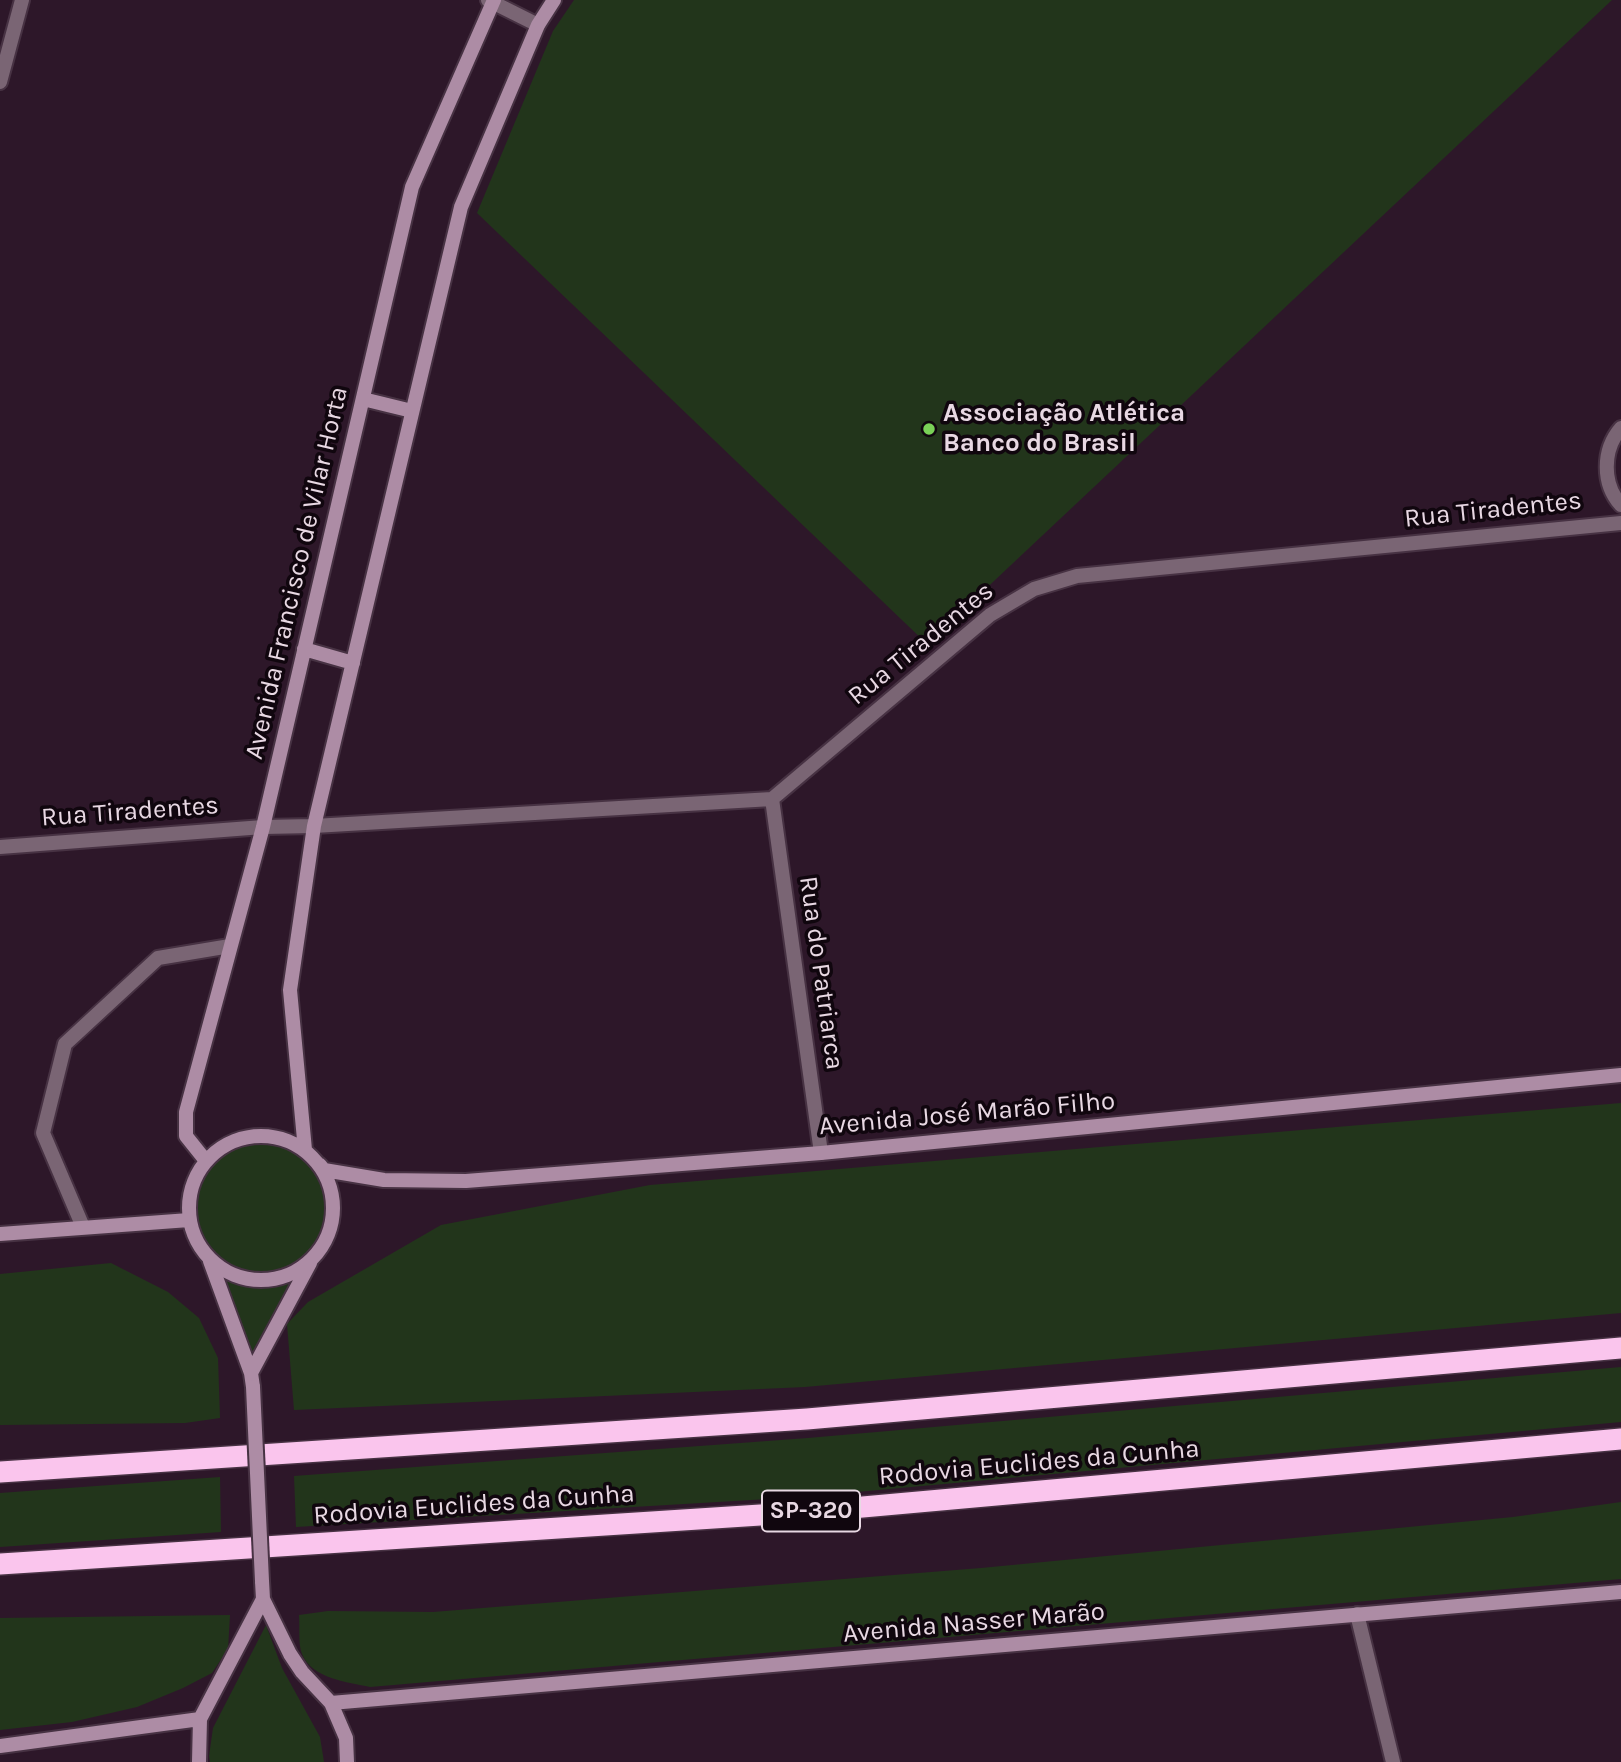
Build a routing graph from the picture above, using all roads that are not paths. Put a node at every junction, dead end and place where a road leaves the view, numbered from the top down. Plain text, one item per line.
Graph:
1 (22, 0) edge
2 (554, 0) edge
3 (492, 1) edge
4 (538, 25) junction
5 (0, 82) edge
6 (363, 399) junction
7 (412, 411) junction
8 (1621, 428) edge
9 (1621, 506) edge
10 (1621, 523) edge
11 (304, 649) junction
12 (353, 663) junction
13 (772, 799) junction
14 (314, 826) junction
15 (263, 827) junction
16 (0, 847) edge
17 (230, 946) junction
18 (1621, 1075) edge
19 (305, 1150) junction
20 (821, 1153) junction
21 (206, 1161) junction
22 (320, 1165) junction
23 (189, 1220) junction
24 (83, 1227) junction
25 (0, 1234) edge
26 (312, 1259) junction
27 (211, 1261) junction
28 (1621, 1348) edge
29 (252, 1380) junction
30 (1621, 1439) edge
31 (0, 1472) edge
32 (0, 1564) edge
33 (1621, 1592) edge
34 (263, 1599) junction
35 (1357, 1614) junction
36 (331, 1703) junction
37 (200, 1719) junction
38 (0, 1746) edge
39 (198, 1762) edge
40 (347, 1762) edge
41 (1393, 1762) edge

1 - 5 street
2 - 4 main road
3 - 4 street
3 - 6 main road, Avenida Francisco de Vilar Horta
4 - 7 main road
6 - 7 main road
6 - 11 main road, Avenida Francisco de Vilar Horta
7 - 12 main road
8 - 9 street
10 - 13 street, Rua Tiradentes
11 - 12 main road
11 - 15 main road, Avenida Francisco de Vilar Horta
12 - 14 main road
13 - 14 street
13 - 20 street, Rua do Patriarca
14 - 15 street, Rua Tiradentes
14 - 19 main road
15 - 16 street, Rua Tiradentes
15 - 17 main road, Avenida Francisco de Vilar Horta
17 - 21 main road, Avenida Francisco de Vilar Horta
17 - 24 street
18 - 20 main road, Avenida José Marão Filho
19 - 21 main road
19 - 22 main road
20 - 22 main road, Avenida José Marão Filho
21 - 23 main road
22 - 26 main road
23 - 24 main road
23 - 27 main road
24 - 25 main road
26 - 27 main road
26 - 29 main road
27 - 29 main road
28 - 31 highway
29 - 34 main road, bridge
30 - 32 highway, Rodovia Euclides da Cunha / SP-320
33 - 35 main road, Avenida Nasser Marão
34 - 36 main road
34 - 37 main road
35 - 36 main road, Avenida Nasser Marão
35 - 41 street
36 - 40 main road
37 - 38 main road
37 - 39 main road

